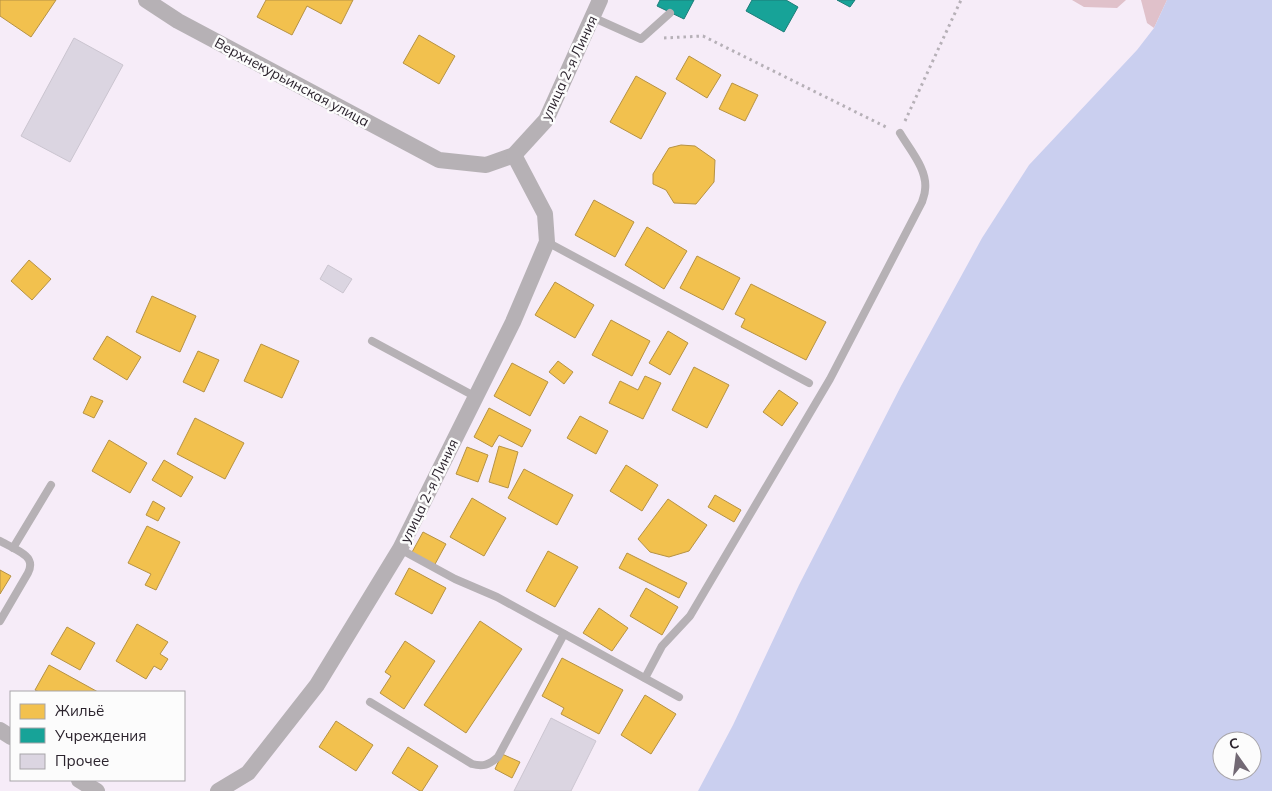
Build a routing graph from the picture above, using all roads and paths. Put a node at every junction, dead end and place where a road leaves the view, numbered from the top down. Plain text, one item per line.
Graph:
1 (146, 0) edge
2 (600, 0) edge
3 (961, 0) edge
4 (670, 13) dead end
5 (592, 17) junction
6 (640, 39) junction
7 (900, 133) junction
8 (514, 155) junction
9 (439, 160) joint
10 (548, 242) junction
11 (372, 341) dead end
12 (809, 383) dead end
13 (476, 397) junction
14 (50, 485) dead end
15 (0, 541) edge
16 (13, 548) junction
17 (400, 549) junction
18 (0, 621) edge
19 (564, 634) junction
20 (644, 678) junction
21 (679, 697) dead end
22 (370, 702) dead end
23 (82, 781) edge
24 (98, 791) edge
25 (218, 791) edge

1 - 9 street, Верхнекурьинская улица
2 - 5 street, улица 2-я Линия
3 - 7 path
4 - 6 lane
5 - 6 lane
5 - 8 street, улица 2-я Линия
6 - 7 path
7 - 20 lane
8 - 9 street, улица 2-я Линия
8 - 10 street, улица 2-я Линия
10 - 12 lane
10 - 13 street, улица 2-я Линия
11 - 13 lane
13 - 17 street, улица 2-я Линия
14 - 16 lane
15 - 16 lane
16 - 18 lane
17 - 19 lane
17 - 25 street, улица 2-я Линия
19 - 20 lane
19 - 22 lane
20 - 21 lane
23 - 24 street

